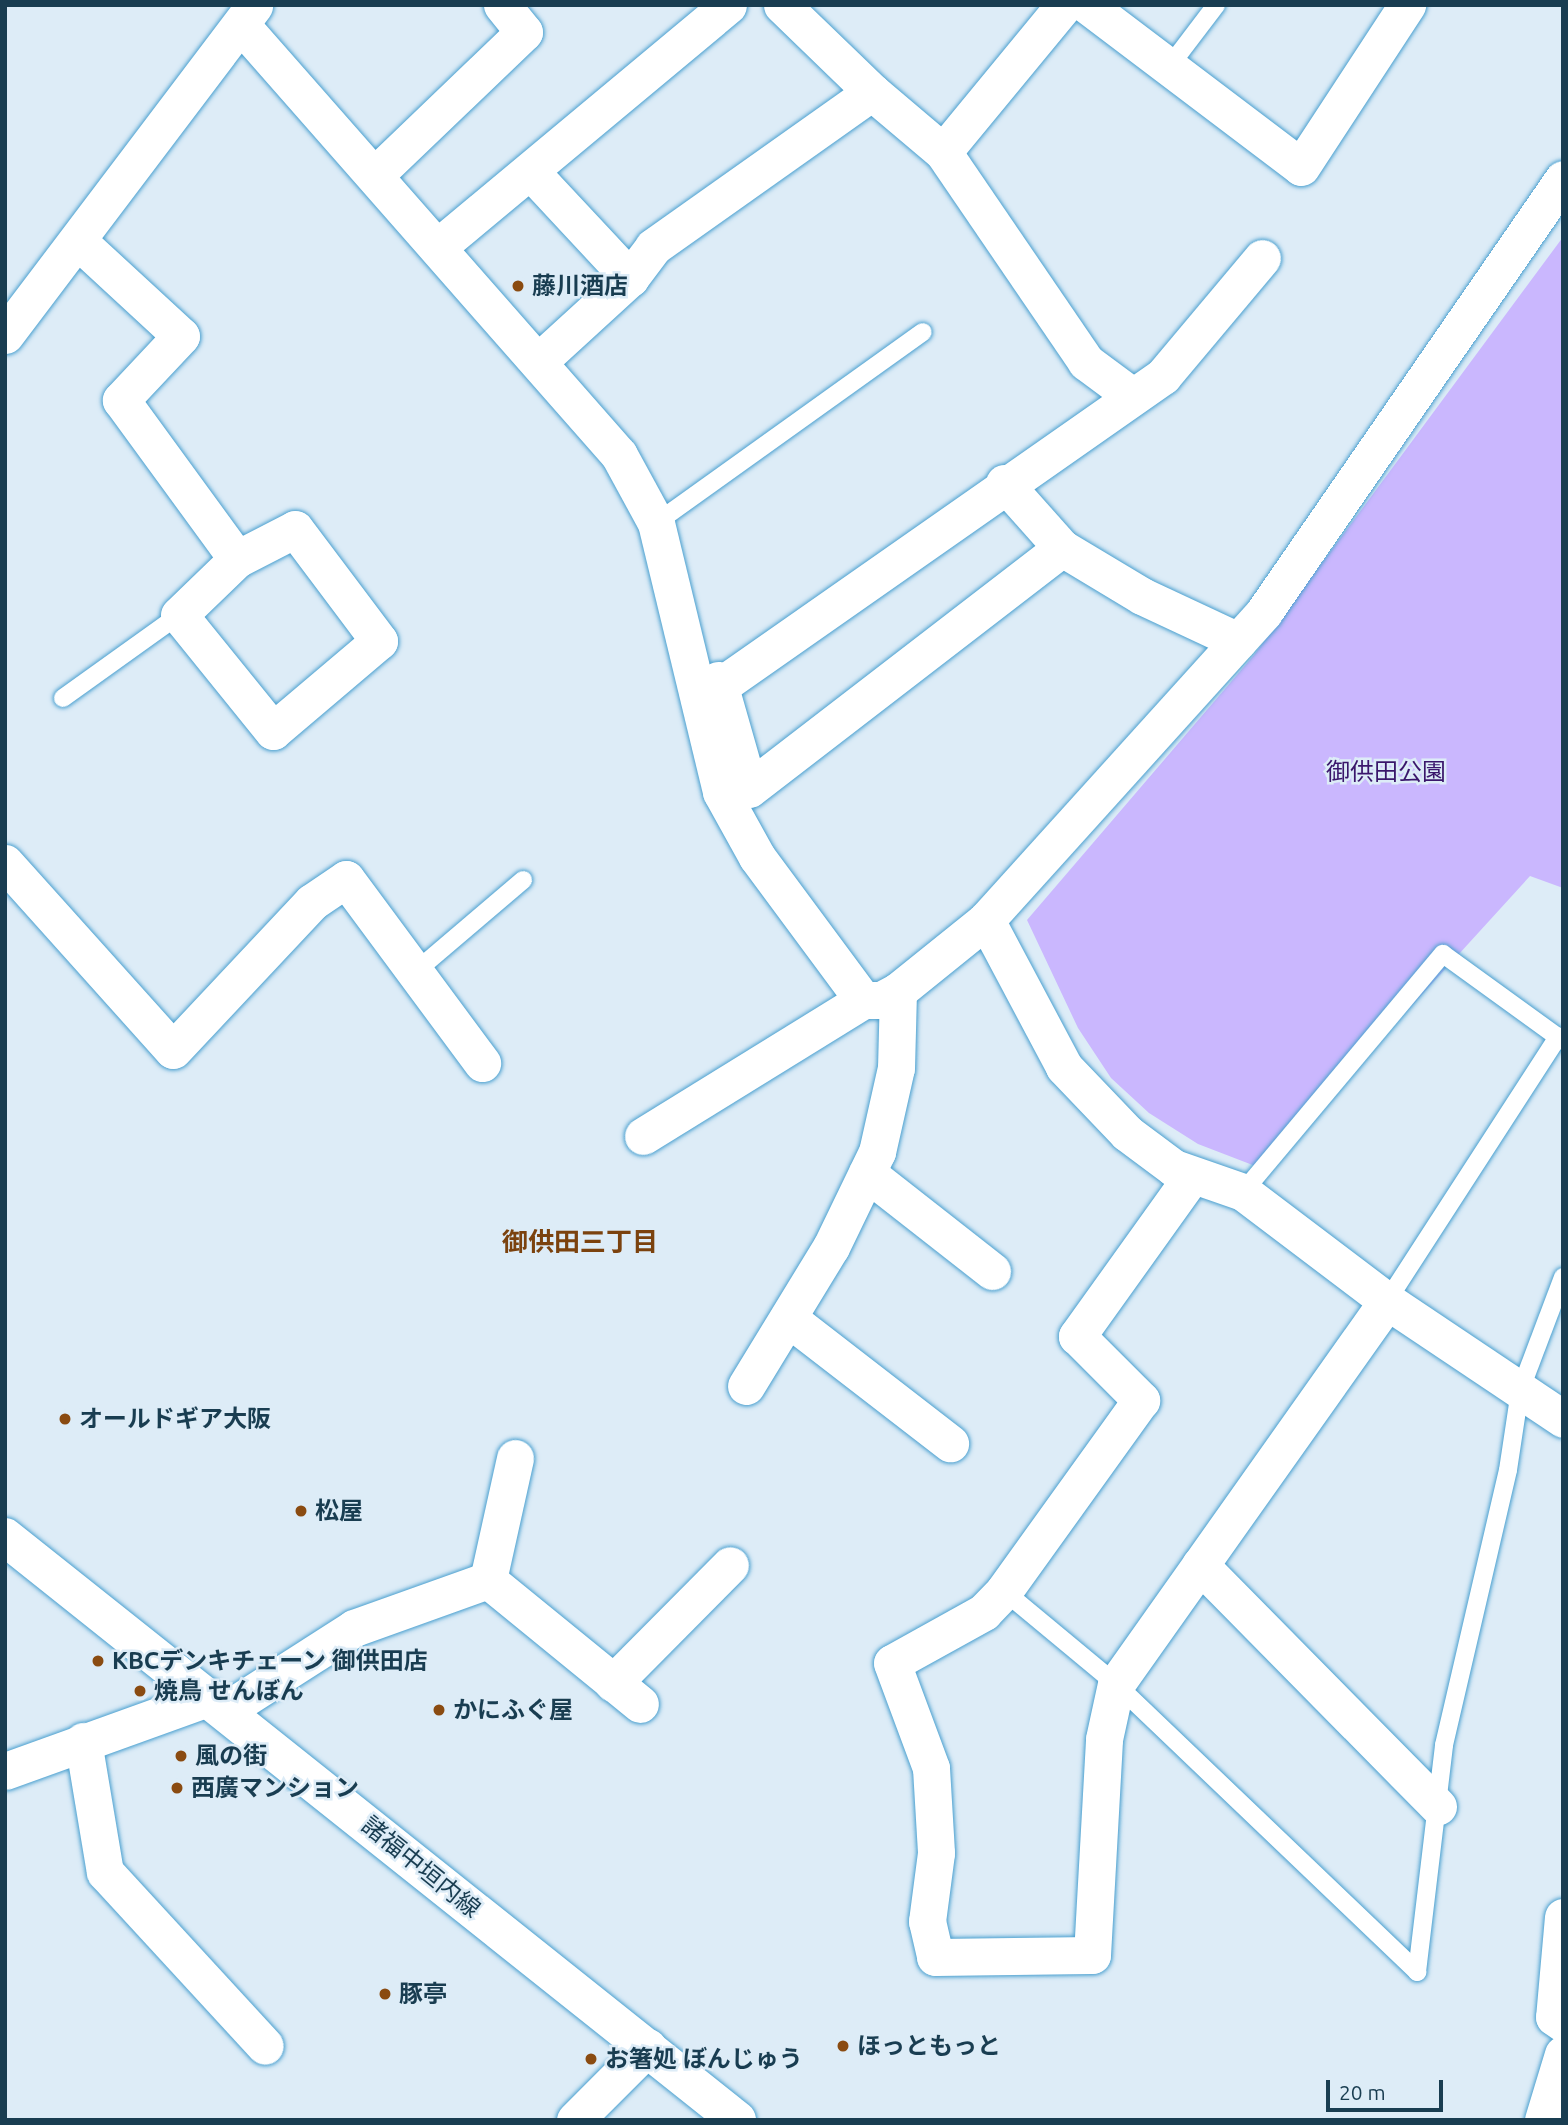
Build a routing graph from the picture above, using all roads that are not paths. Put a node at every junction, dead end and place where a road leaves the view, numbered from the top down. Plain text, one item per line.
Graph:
1 (729, 5) edge
2 (782, 5) edge
3 (1064, 5) edge
4 (1087, 5) edge
5 (1216, 5) edge
6 (1407, 5) edge
7 (513, 9) edge
8 (249, 16) edge
9 (1169, 67) junction
10 (872, 92) junction
11 (943, 152) junction
12 (532, 173) junction
13 (376, 174) junction
14 (1563, 179) edge
15 (78, 242) junction
16 (439, 246) junction
17 (1262, 258) dead end
18 (630, 278) junction
19 (923, 332) dead end
20 (5, 335) edge
21 (538, 362) junction
22 (1132, 396) junction
23 (1004, 484) junction
24 (656, 523) junction
25 (1062, 548) junction
26 (237, 559) junction
27 (672, 587) junction
28 (179, 615) junction
29 (1238, 641) junction
30 (720, 686) junction
31 (63, 698) dead end
32 (5, 863) edge
33 (523, 880) dead end
34 (986, 920) junction
35 (415, 972) junction
36 (898, 991) junction
37 (863, 1000) junction
38 (1560, 1039) edge
39 (482, 1063) dead end
40 (643, 1136) dead end
41 (867, 1173) junction
42 (1192, 1177) junction
43 (1243, 1192) junction
44 (992, 1271) dead end
45 (1563, 1277) edge
46 (1387, 1301) junction
47 (788, 1318) junction
48 (746, 1386) dead end
49 (1520, 1391) junction
50 (1563, 1419) edge
51 (950, 1443) dead end
52 (515, 1458) dead end
53 (5, 1537) edge
54 (730, 1565) dead end
55 (1200, 1565) junction
56 (488, 1580) junction
57 (1004, 1591) junction
58 (1116, 1684) junction
59 (218, 1703) junction
60 (83, 1741) junction
61 (10, 1763) edge
62 (1438, 1806) junction
63 (1563, 1917) edge
64 (1563, 2023) edge
65 (265, 2046) dead end
66 (648, 2047) junction
67 (1563, 2054) edge
68 (575, 2120) edge
69 (737, 2120) edge
70 (1543, 2120) edge

1 - 12 street
2 - 10 street
3 - 11 street
4 - 9 street
5 - 9 lane
6 - 9 street
7 - 13 street
8 - 13 street
8 - 15 street
10 - 11 street
10 - 18 street
11 - 22 street
12 - 16 street
12 - 18 street
13 - 16 street
14 - 29 street
15 - 20 street
15 - 26 street
16 - 21 street
17 - 22 street
18 - 21 street
19 - 24 lane
21 - 24 street
22 - 23 street
23 - 25 street
23 - 30 street
24 - 27 street
25 - 29 street
25 - 30 street
26 - 28 street
26 - 28 street
27 - 30 street
27 - 37 street
28 - 31 lane
29 - 34 street
32 - 35 street
33 - 35 lane
34 - 36 street
34 - 42 street
35 - 39 street
36 - 37 street
36 - 41 street
37 - 40 street
38 - 43 lane
38 - 46 lane
41 - 44 street
41 - 47 street
42 - 43 street
42 - 57 street
43 - 46 street
45 - 49 lane
46 - 49 street
46 - 55 street
47 - 48 street
47 - 51 street
49 - 50 street
49 - 62 lane
52 - 56 street
53 - 59 street, 諸福中垣内線
54 - 56 street
55 - 58 street
55 - 62 street
56 - 59 street
57 - 58 lane
57 - 58 street
58 - 62 lane
59 - 60 street
59 - 66 street, 諸福中垣内線
60 - 61 street
60 - 65 street
63 - 64 street
66 - 68 street
66 - 69 street, 諸福中垣内線
67 - 70 street

